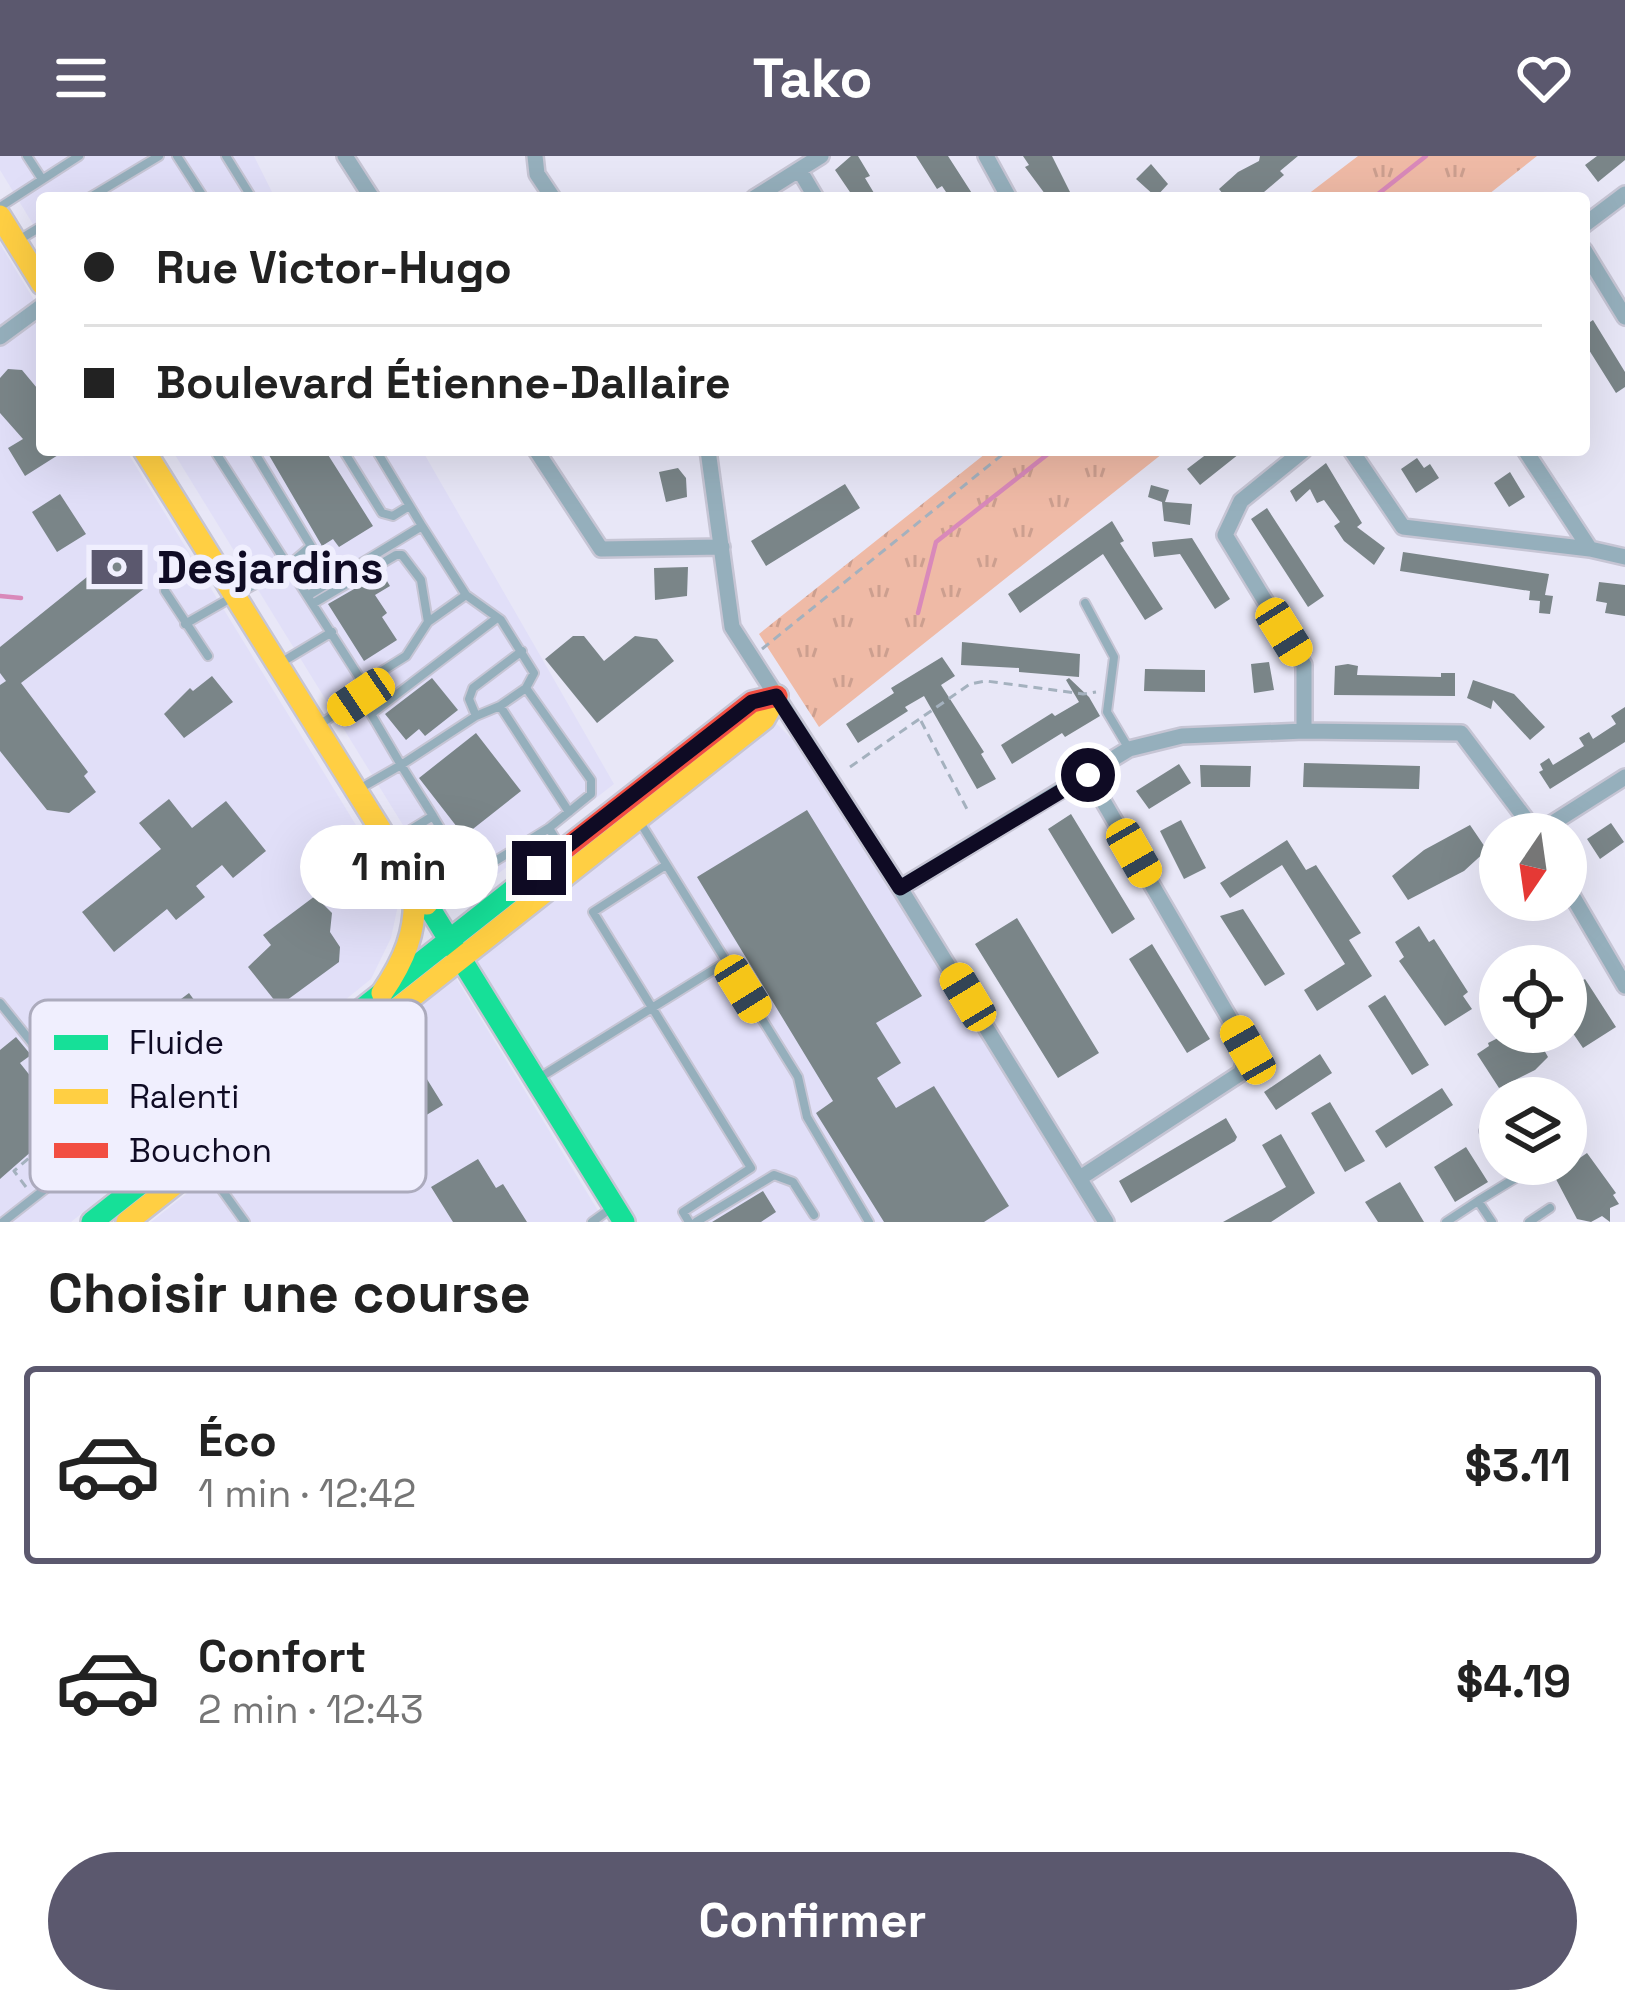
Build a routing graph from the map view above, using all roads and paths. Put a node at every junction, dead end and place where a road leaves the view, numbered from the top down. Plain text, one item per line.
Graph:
1 (27, 156) edge
2 (79, 156) edge
3 (159, 156) edge
4 (177, 156) edge
5 (226, 156) edge
6 (345, 156) edge
7 (535, 156) edge
8 (821, 156) edge
9 (986, 156) edge
10 (800, 171) junction
11 (42, 179) junction
12 (99, 192) edge
13 (200, 192) edge
14 (248, 192) edge
15 (368, 192) edge
16 (549, 192) edge
17 (764, 192) edge
18 (812, 192) edge
19 (1006, 192) edge
20 (1625, 194) edge
21 (0, 207) edge
22 (0, 217) edge
23 (1590, 221) edge
24 (36, 230) edge
25 (16, 242) junction
26 (1590, 260) edge
27 (36, 274) edge
28 (36, 310) edge
29 (1625, 317) edge
30 (0, 337) edge
31 (150, 456) edge
32 (218, 456) edge
33 (258, 456) edge
34 (347, 456) edge
35 (380, 456) edge
36 (540, 456) edge
37 (709, 456) edge
38 (1001, 456) edge
39 (1296, 456) edge
40 (1355, 456) edge
41 (1529, 456) edge
42 (409, 506) junction
43 (422, 526) junction
44 (722, 547) junction
45 (1590, 549) junction
46 (1625, 557) edge
47 (289, 565) junction
48 (165, 591) dead end
49 (233, 595) junction
50 (466, 595) junction
51 (311, 599) junction
52 (1085, 603) dead end
53 (497, 618) junction
54 (428, 622) junction
55 (185, 624) junction
56 (332, 632) junction
57 (522, 651) junction
58 (208, 656) dead end
59 (752, 657) junction
60 (277, 665) junction
61 (363, 683) junction
62 (526, 688) junction
63 (1110, 690) junction
64 (776, 696) junction
65 (361, 697) junction
66 (500, 706) junction
67 (371, 715) junction
68 (476, 716) junction
69 (920, 720) junction
70 (316, 728) junction
71 (1304, 731) junction
72 (1129, 749) junction
73 (401, 765) junction
74 (850, 767) dead end
75 (1088, 775) junction
76 (1625, 777) edge
77 (355, 792) junction
78 (632, 809) junction
79 (569, 812) junction
80 (968, 813) dead end
81 (1521, 813) edge
82 (1569, 813) edge
83 (433, 816) junction
84 (549, 828) junction
85 (387, 844) junction
86 (563, 850) junction
87 (666, 865) junction
88 (414, 888) junction
89 (900, 888) junction
90 (1587, 921) edge
91 (453, 950) junction
92 (726, 962) junction
93 (1625, 986) edge
94 (382, 993) junction
95 (373, 1000) edge
96 (394, 1000) edge
97 (0, 1003) edge
98 (652, 1008) junction
99 (30, 1040) edge
100 (535, 1081) junction
101 (30, 1153) edge
102 (1080, 1178) junction
103 (23, 1183) dead end
104 (1504, 1185) edge
105 (41, 1192) edge
106 (130, 1192) edge
107 (164, 1192) edge
108 (224, 1192) edge
109 (1478, 1201) junction
110 (1550, 1208) dead end
111 (619, 1214) edge
112 (814, 1215) dead end
113 (3, 1222) edge
114 (92, 1222) edge
115 (127, 1222) edge
116 (245, 1222) edge
117 (592, 1222) edge
118 (692, 1222) edge
119 (868, 1222) edge
120 (1106, 1222) edge
121 (1446, 1222) edge
122 (1492, 1222) edge
123 (1529, 1222) edge

1 - 11 lane
2 - 11 lane
3 - 12 lane
4 - 13 lane
5 - 14 lane
6 - 15 street
7 - 16 street
8 - 10 street
9 - 19 street
10 - 17 street
10 - 18 street
11 - 21 lane
20 - 23 street
22 - 25 street
24 - 25 lane
25 - 27 street
26 - 29 street
28 - 30 street
31 - 49 street
32 - 47 lane
33 - 47 lane
34 - 42 lane
35 - 42 lane
36 - 44 street
37 - 44 street
38 - 59 path
39 - 71 street
40 - 45 street
41 - 45 street
42 - 43 lane
43 - 50 lane
43 - 51 lane
44 - 59 street
45 - 46 street
47 - 49 lane
47 - 51 lane
48 - 55 lane
49 - 55 lane
49 - 60 street
50 - 53 lane
50 - 54 lane
51 - 54 lane
51 - 56 lane
52 - 63 lane
53 - 57 lane
53 - 67 lane
54 - 61 lane
55 - 58 lane
56 - 60 lane
56 - 61 lane
57 - 62 lane
57 - 68 lane
59 - 64 street
60 - 70 street
61 - 65 lane
62 - 66 lane
62 - 79 lane
63 - 69 path
63 - 72 lane
64 - 78 street
64 - 89 street
65 - 67 lane
65 - 70 lane
66 - 68 lane
66 - 79 lane
67 - 73 lane
68 - 73 lane
69 - 74 path
69 - 80 path
70 - 77 street
71 - 72 street
71 - 81 street
72 - 75 street
73 - 77 lane
73 - 83 lane
75 - 89 street
75 - 102 street
76 - 82 street
77 - 85 street
78 - 86 street
78 - 87 lane
78 - 91 street
79 - 84 lane
83 - 84 lane
83 - 85 lane
84 - 86 lane
85 - 88 street
86 - 91 street
87 - 92 lane
87 - 98 lane
88 - 91 street
88 - 94 street
89 - 102 street
90 - 93 street
91 - 94 street
91 - 96 street
91 - 100 street
92 - 98 lane
92 - 119 lane
94 - 95 street
97 - 99 lane
98 - 100 lane
98 - 118 lane
100 - 111 street
101 - 103 path
102 - 120 street
104 - 109 lane
105 - 113 lane
106 - 114 street
107 - 115 street
108 - 116 lane
109 - 121 lane
109 - 122 lane
110 - 123 lane
111 - 117 lane
112 - 118 lane

